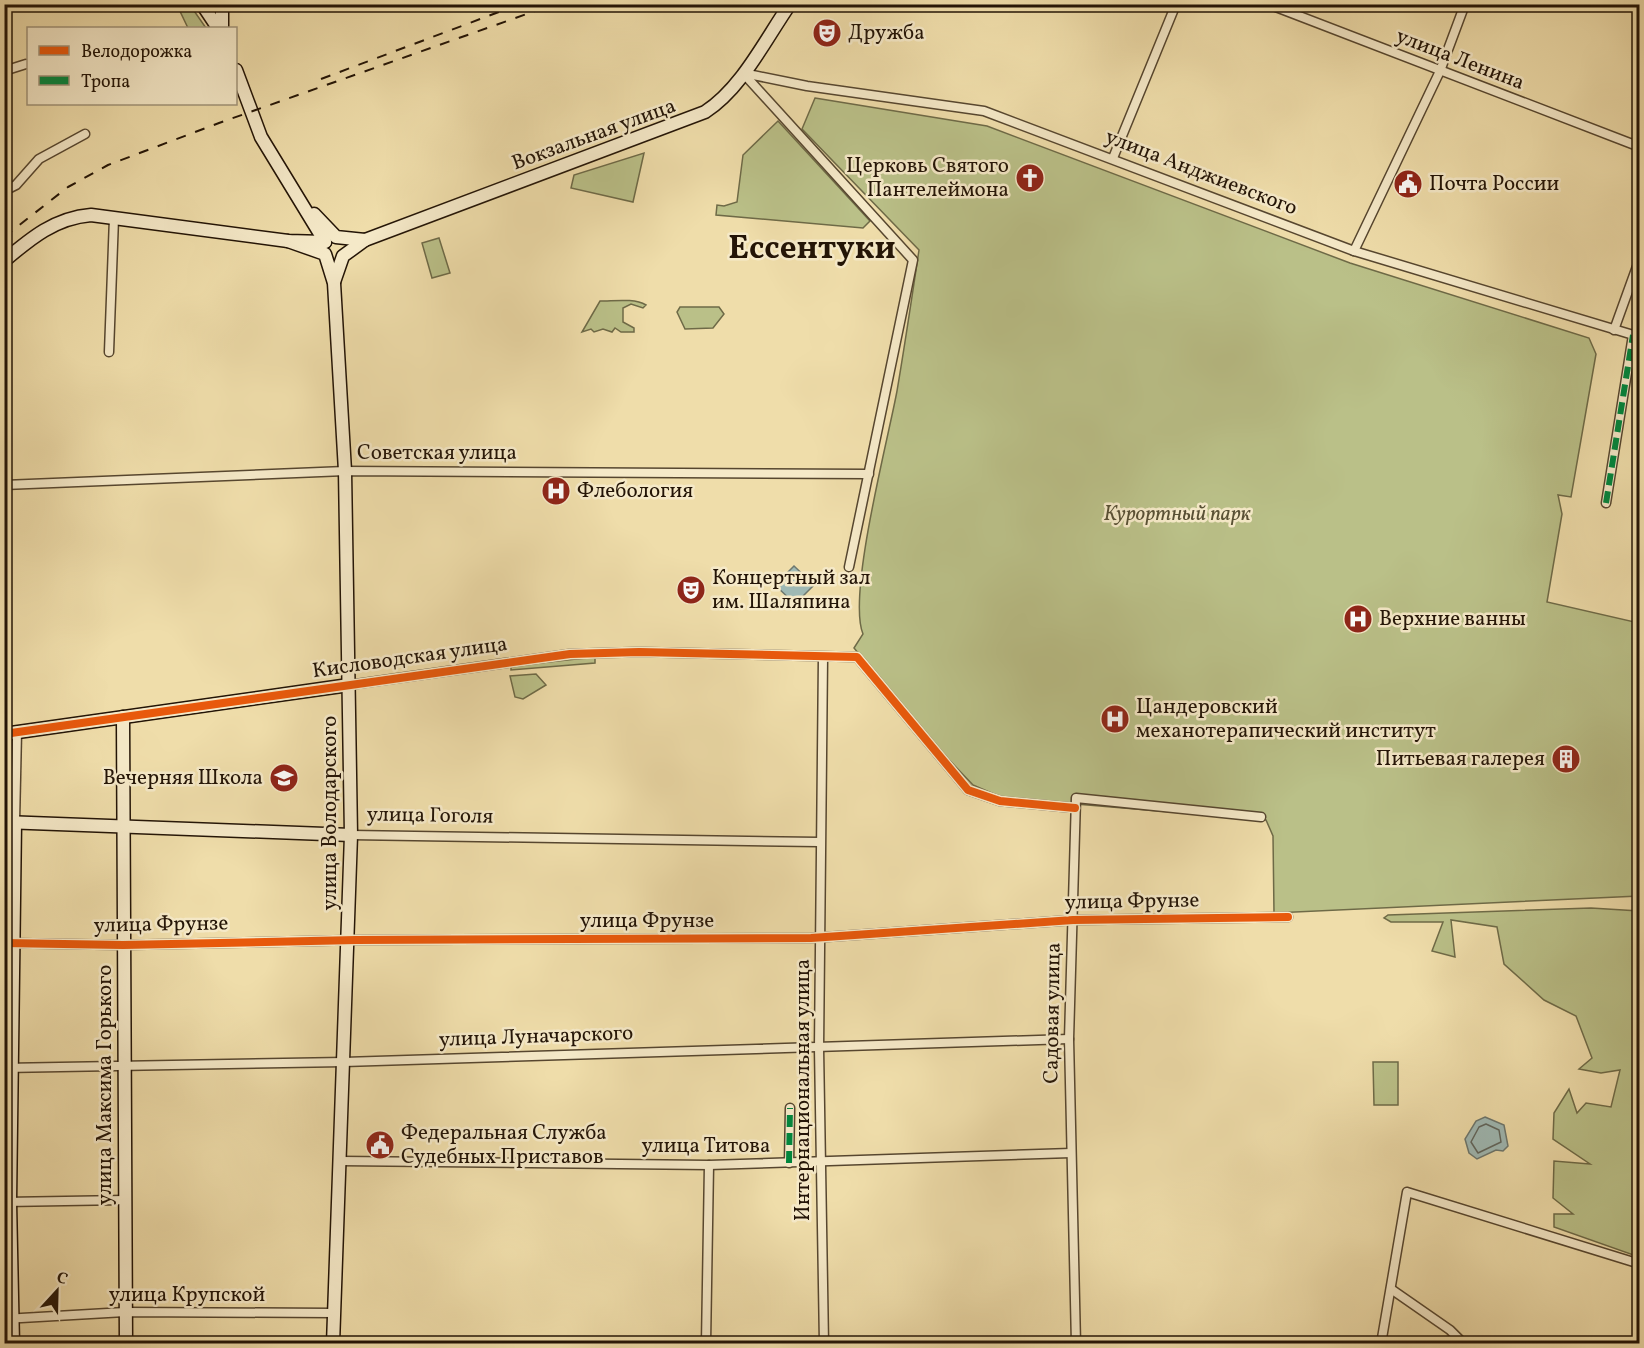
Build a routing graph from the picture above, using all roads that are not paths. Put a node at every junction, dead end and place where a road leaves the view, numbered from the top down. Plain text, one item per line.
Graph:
1 (202, 4) edge
2 (222, 4) edge
3 (790, 4) edge
4 (1176, 4) edge
5 (1268, 4) edge
6 (1465, 4) edge
7 (219, 27) edge
8 (220, 27) edge
9 (26, 64) dead end
10 (4, 71) edge
11 (1440, 71) junction
12 (237, 73) edge
13 (743, 73) junction
14 (85, 134) dead end
15 (1640, 147) edge
16 (1113, 158) junction
17 (4, 191) edge
18 (114, 218) junction
19 (365, 240) junction
20 (328, 244) junction
21 (1354, 251) junction
22 (343, 256) junction
23 (1640, 258) edge
24 (4, 261) edge
25 (334, 283) junction
26 (1614, 330) junction
27 (1636, 336) edge
28 (109, 352) dead end
29 (345, 471) junction
30 (869, 474) junction
31 (4, 485) edge
32 (1606, 503) dead end
33 (849, 567) dead end
34 (823, 657) junction
35 (350, 685) junction
36 (123, 717) junction
37 (11, 733) edge
38 (1075, 808) junction
39 (1261, 817) dead end
40 (10, 822) edge
41 (123, 826) junction
42 (351, 835) junction
43 (819, 842) junction
44 (1288, 917) dead end
45 (1072, 920) junction
46 (820, 937) junction
47 (348, 940) junction
48 (10, 943) edge
49 (123, 945) junction
50 (1069, 1039) junction
51 (819, 1048) junction
52 (344, 1062) junction
53 (126, 1066) junction
54 (8, 1068) edge
55 (790, 1108) dead end
56 (1071, 1153) junction
57 (341, 1161) junction
58 (789, 1163) junction
59 (822, 1163) junction
60 (709, 1166) junction
61 (125, 1200) junction
62 (7, 1202) edge
63 (1640, 1264) edge
64 (1391, 1289) junction
65 (125, 1312) junction
66 (334, 1313) junction
67 (9, 1319) edge
68 (13, 1344) edge
69 (126, 1344) edge
70 (333, 1344) edge
71 (706, 1344) edge
72 (824, 1344) edge
73 (1076, 1344) edge
74 (1382, 1344) edge
75 (1464, 1344) edge

1 - 7 street
2 - 8 street
3 - 13 street, Вокзальная улица
4 - 16 street
5 - 11 street, улица Ленина
6 - 11 street
9 - 10 street
11 - 15 street, улица Ленина
11 - 21 street
12 - 20 street
13 - 16 street, улица Анджиевского
13 - 19 street, Вокзальная улица
13 - 30 street
14 - 17 street
16 - 21 street, улица Анджиевского
18 - 20 street
18 - 24 street
18 - 28 street
19 - 20 street
19 - 22 street
20 - 22 street
20 - 22 street
20 - 25 street
21 - 26 street, улица Анджиевского
22 - 25 street
23 - 26 street
25 - 29 street, улица Володарского
26 - 27 street, улица Анджиевского
27 - 32 street
29 - 30 street, Советская улица
29 - 31 street, Советская улица
29 - 35 street, улица Володарского
30 - 33 street
34 - 35 street, Кисловодская улица
34 - 38 street, Кисловодская улица
34 - 43 street, Интернациональная улица
35 - 36 street, Кисловодская улица
35 - 42 street, улица Володарского
36 - 37 street, Кисловодская улица
36 - 41 street, улица Максима Горького
37 - 40 street
38 - 39 street
38 - 45 street, Садовая улица
40 - 41 street, улица Гоголя
40 - 48 street
41 - 42 street, улица Гоголя
41 - 49 street, улица Максима Горького
42 - 43 street, улица Гоголя
42 - 47 street, улица Володарского
43 - 46 street, Интернациональная улица
44 - 45 street, улица Фрунзе
45 - 46 street, улица Фрунзе
45 - 50 street, Садовая улица
46 - 47 street, улица Фрунзе
46 - 51 street, Интернациональная улица
47 - 49 street, улица Фрунзе
47 - 52 street, улица Володарского
48 - 49 street, улица Фрунзе
48 - 54 street
49 - 53 street, улица Максима Горького
50 - 51 street, улица Луначарского
50 - 56 street, Садовая улица
51 - 52 street, улица Луначарского
51 - 59 street, Интернациональная улица
52 - 53 street, улица Луначарского
52 - 57 street, улица Володарского
53 - 54 street, улица Луначарского
53 - 61 street, улица Максима Горького
54 - 62 street
55 - 58 street
56 - 59 street, улица Титова
56 - 73 street, Садовая улица
57 - 60 street, улица Титова
57 - 66 street, улица Володарского
58 - 59 street, улица Титова
58 - 60 street, улица Титова
59 - 72 street, Интернациональная улица
60 - 71 street
61 - 62 street
61 - 65 street, улица Максима Горького
62 - 67 street
63 - 64 street
64 - 74 street
64 - 75 street
65 - 66 street, улица Крупской
65 - 67 street, улица Крупской
65 - 69 street, улица Максима Горького
66 - 70 street, улица Володарского
67 - 68 street

